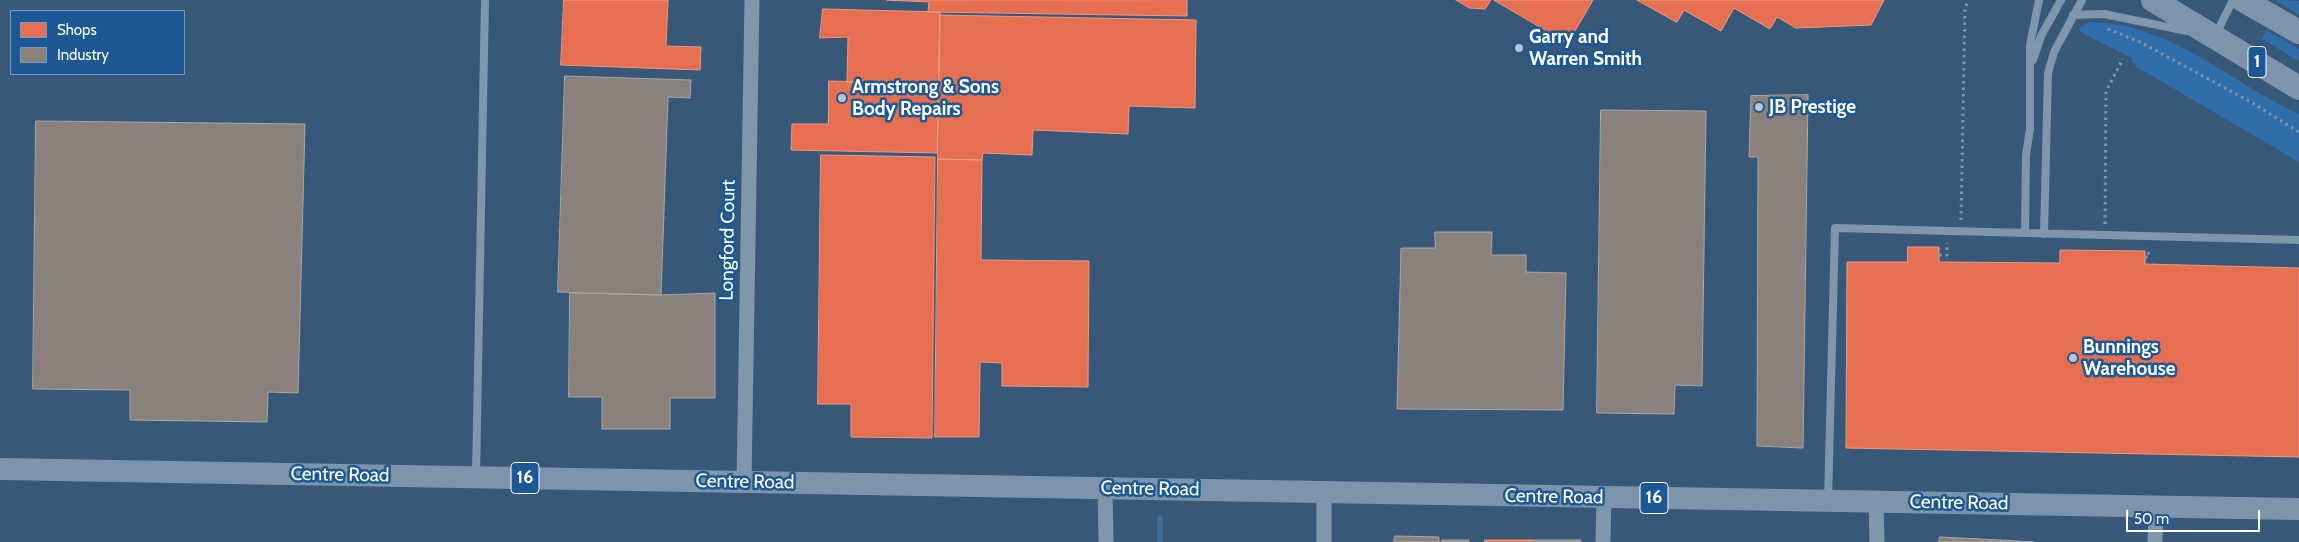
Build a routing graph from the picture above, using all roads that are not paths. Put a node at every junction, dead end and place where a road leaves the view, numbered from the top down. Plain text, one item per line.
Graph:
1 (485, 0) edge
2 (752, 0) edge
3 (2039, 0) edge
4 (2061, 0) edge
5 (2082, 0) edge
6 (2153, 0) edge
7 (2233, 0) edge
8 (2243, 0) edge
9 (2073, 15) junction
10 (2299, 32) edge
11 (2215, 37) junction
12 (2031, 72) junction
13 (2299, 88) edge
14 (2025, 233) junction
15 (2044, 234) junction
16 (2299, 240) edge
17 (0, 469) edge
18 (476, 477) junction
19 (744, 482) junction
20 (1105, 489) junction
21 (1324, 492) junction
22 (1604, 497) junction
23 (1828, 502) junction
24 (1876, 502) junction
25 (2156, 506) junction
26 (2299, 509) edge
27 (1106, 542) edge
28 (1324, 542) edge
29 (1603, 542) edge
30 (1877, 542) edge
31 (2155, 542) edge

1 - 18 lane
2 - 19 street, Longford Court
3 - 12 lane
4 - 12 lane
5 - 9 lane
6 - 11 highway, 1
7 - 11 lane
8 - 10 highway
9 - 11 lane
9 - 15 lane
11 - 13 highway, 1
12 - 14 lane
14 - 15 lane
14 - 23 lane
15 - 16 lane
17 - 18 main road, Centre Road / 16
18 - 19 main road, Centre Road / 16
19 - 20 main road, Centre Road / 16
20 - 21 main road, Centre Road / 16
20 - 27 street
21 - 22 main road, Centre Road / 16
21 - 28 street
22 - 23 main road, Centre Road / 16
22 - 29 street
23 - 24 main road, Centre Road / 16
24 - 25 main road, Centre Road / 16
24 - 30 street
25 - 26 main road, Centre Road / 16
25 - 31 street

